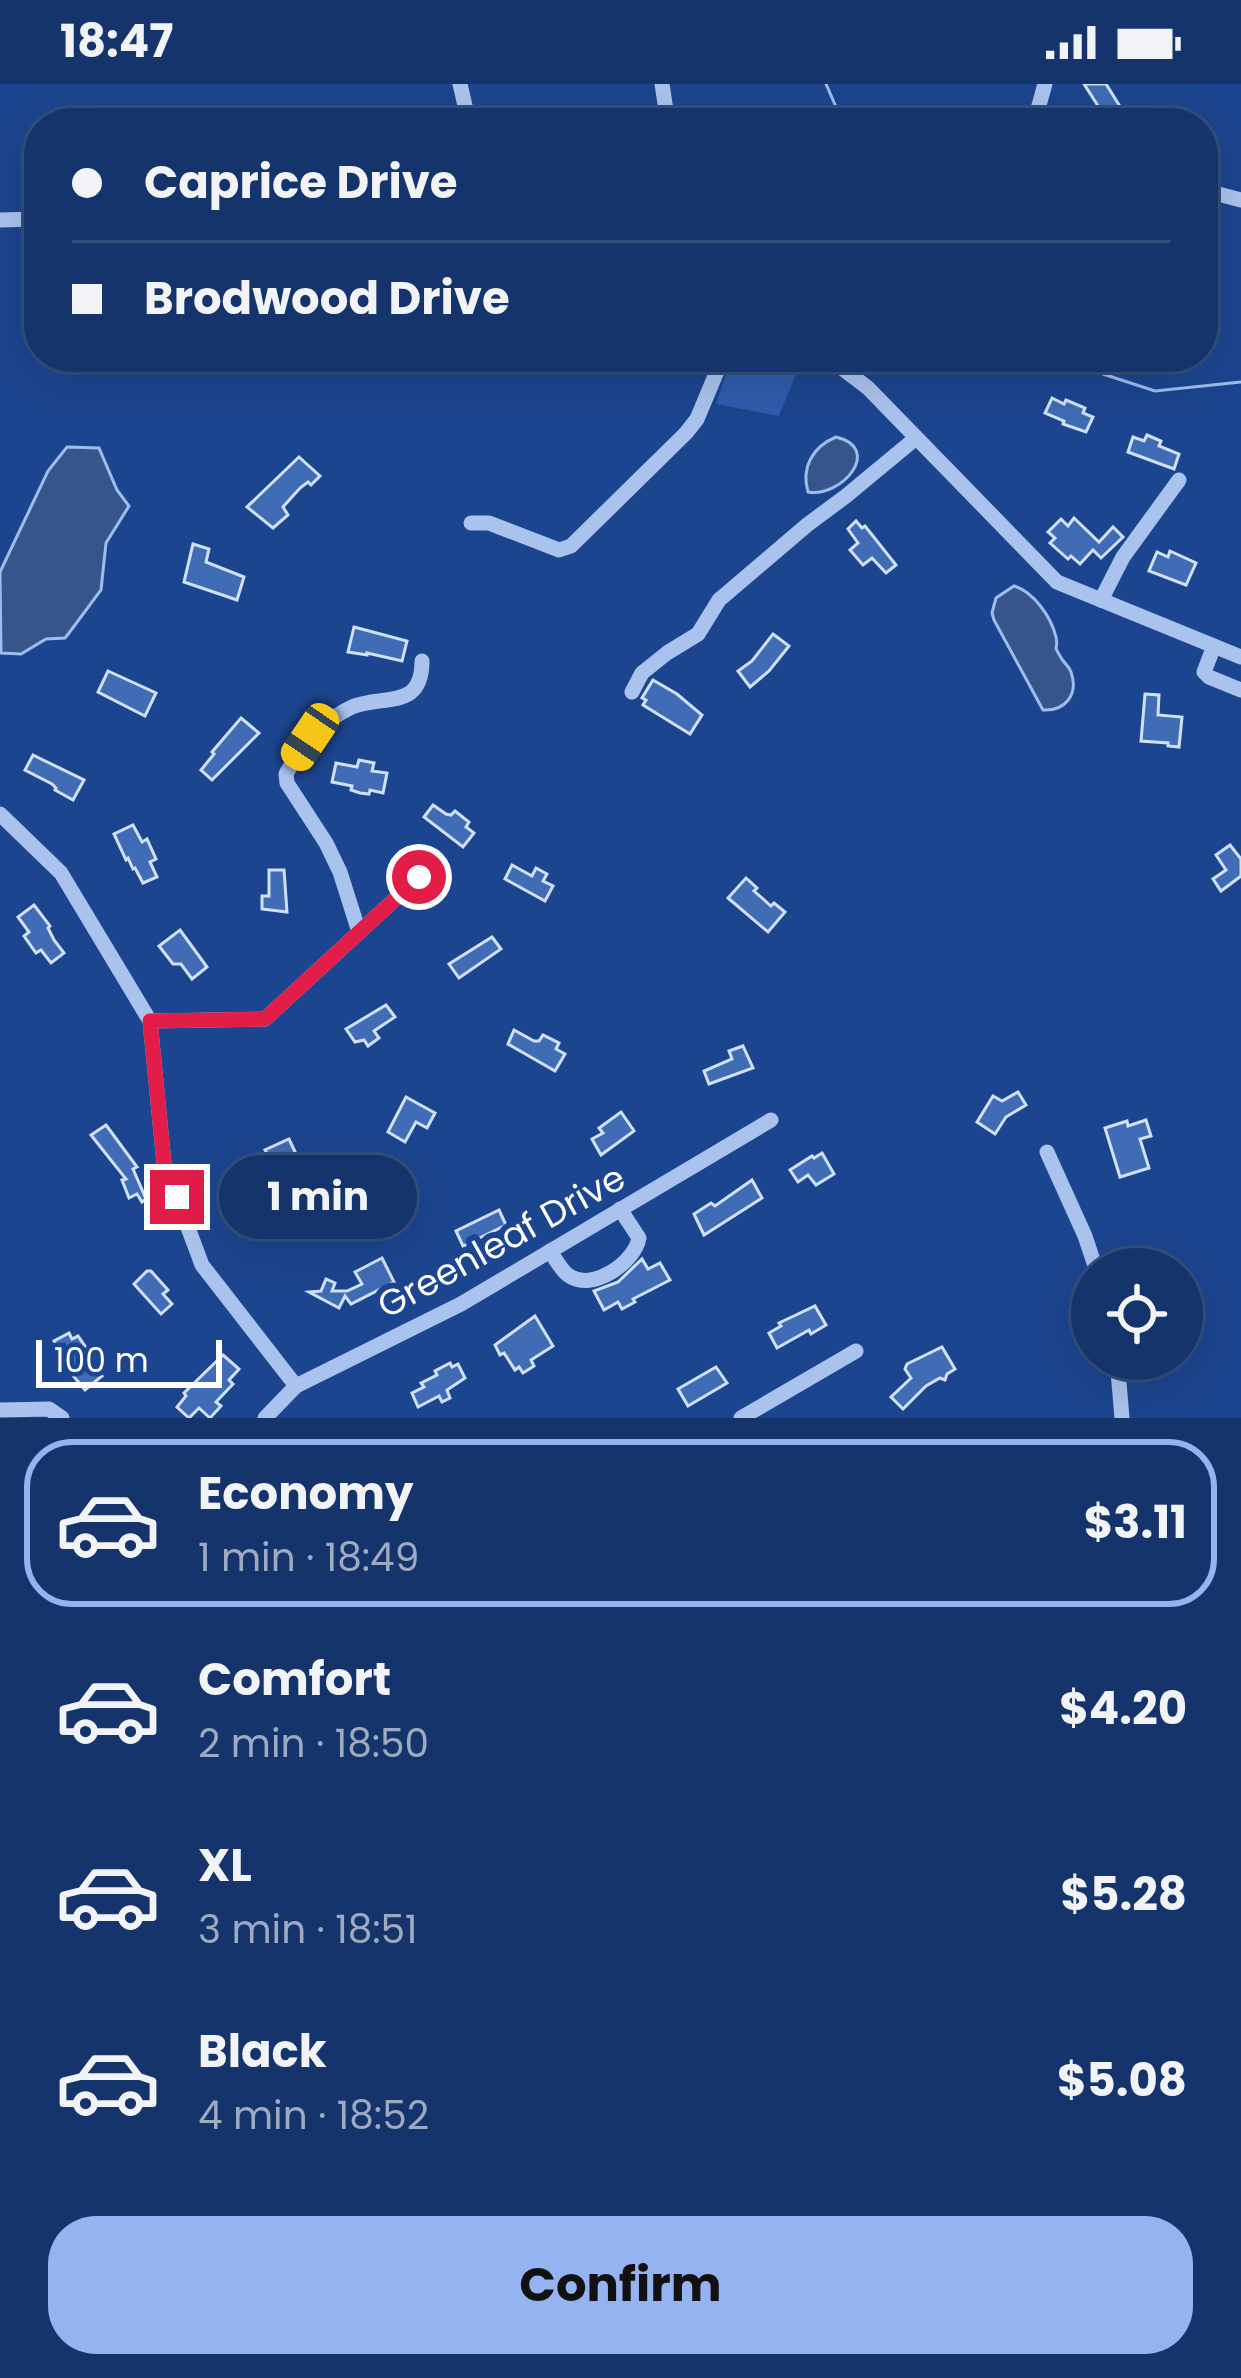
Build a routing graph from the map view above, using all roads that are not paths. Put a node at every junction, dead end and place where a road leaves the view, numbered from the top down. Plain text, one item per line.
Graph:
1 (717, 372) edge
2 (851, 372) edge
3 (916, 438) junction
4 (1180, 480) dead end
5 (471, 523) dead end
6 (1100, 600) junction
7 (1214, 646) junction
8 (1241, 657) edge
9 (422, 662) dead end
10 (1241, 690) edge
11 (632, 692) dead end
12 (0, 814) edge
13 (419, 877) dead end
14 (359, 932) junction
15 (150, 1021) junction
16 (771, 1120) dead end
17 (1047, 1152) dead end
18 (620, 1209) junction
19 (1089, 1248) edge
20 (550, 1251) junction
21 (856, 1351) dead end
22 (1119, 1380) edge
23 (296, 1386) junction
24 (0, 1410) edge
25 (62, 1418) edge
26 (266, 1418) edge
27 (741, 1418) edge
28 (1122, 1418) edge

1 - 5 street
2 - 3 street
3 - 6 street
3 - 11 street
4 - 6 street
6 - 7 street
7 - 8 street
7 - 10 street
9 - 14 street
12 - 15 street
13 - 14 street
14 - 15 street
15 - 23 street
16 - 18 street, Greenleaf Drive
17 - 19 street
18 - 20 street, Greenleaf Drive
18 - 20 street
20 - 23 street, Greenleaf Drive
21 - 27 street
22 - 28 street
23 - 26 street, Greenleaf Drive
24 - 25 street

